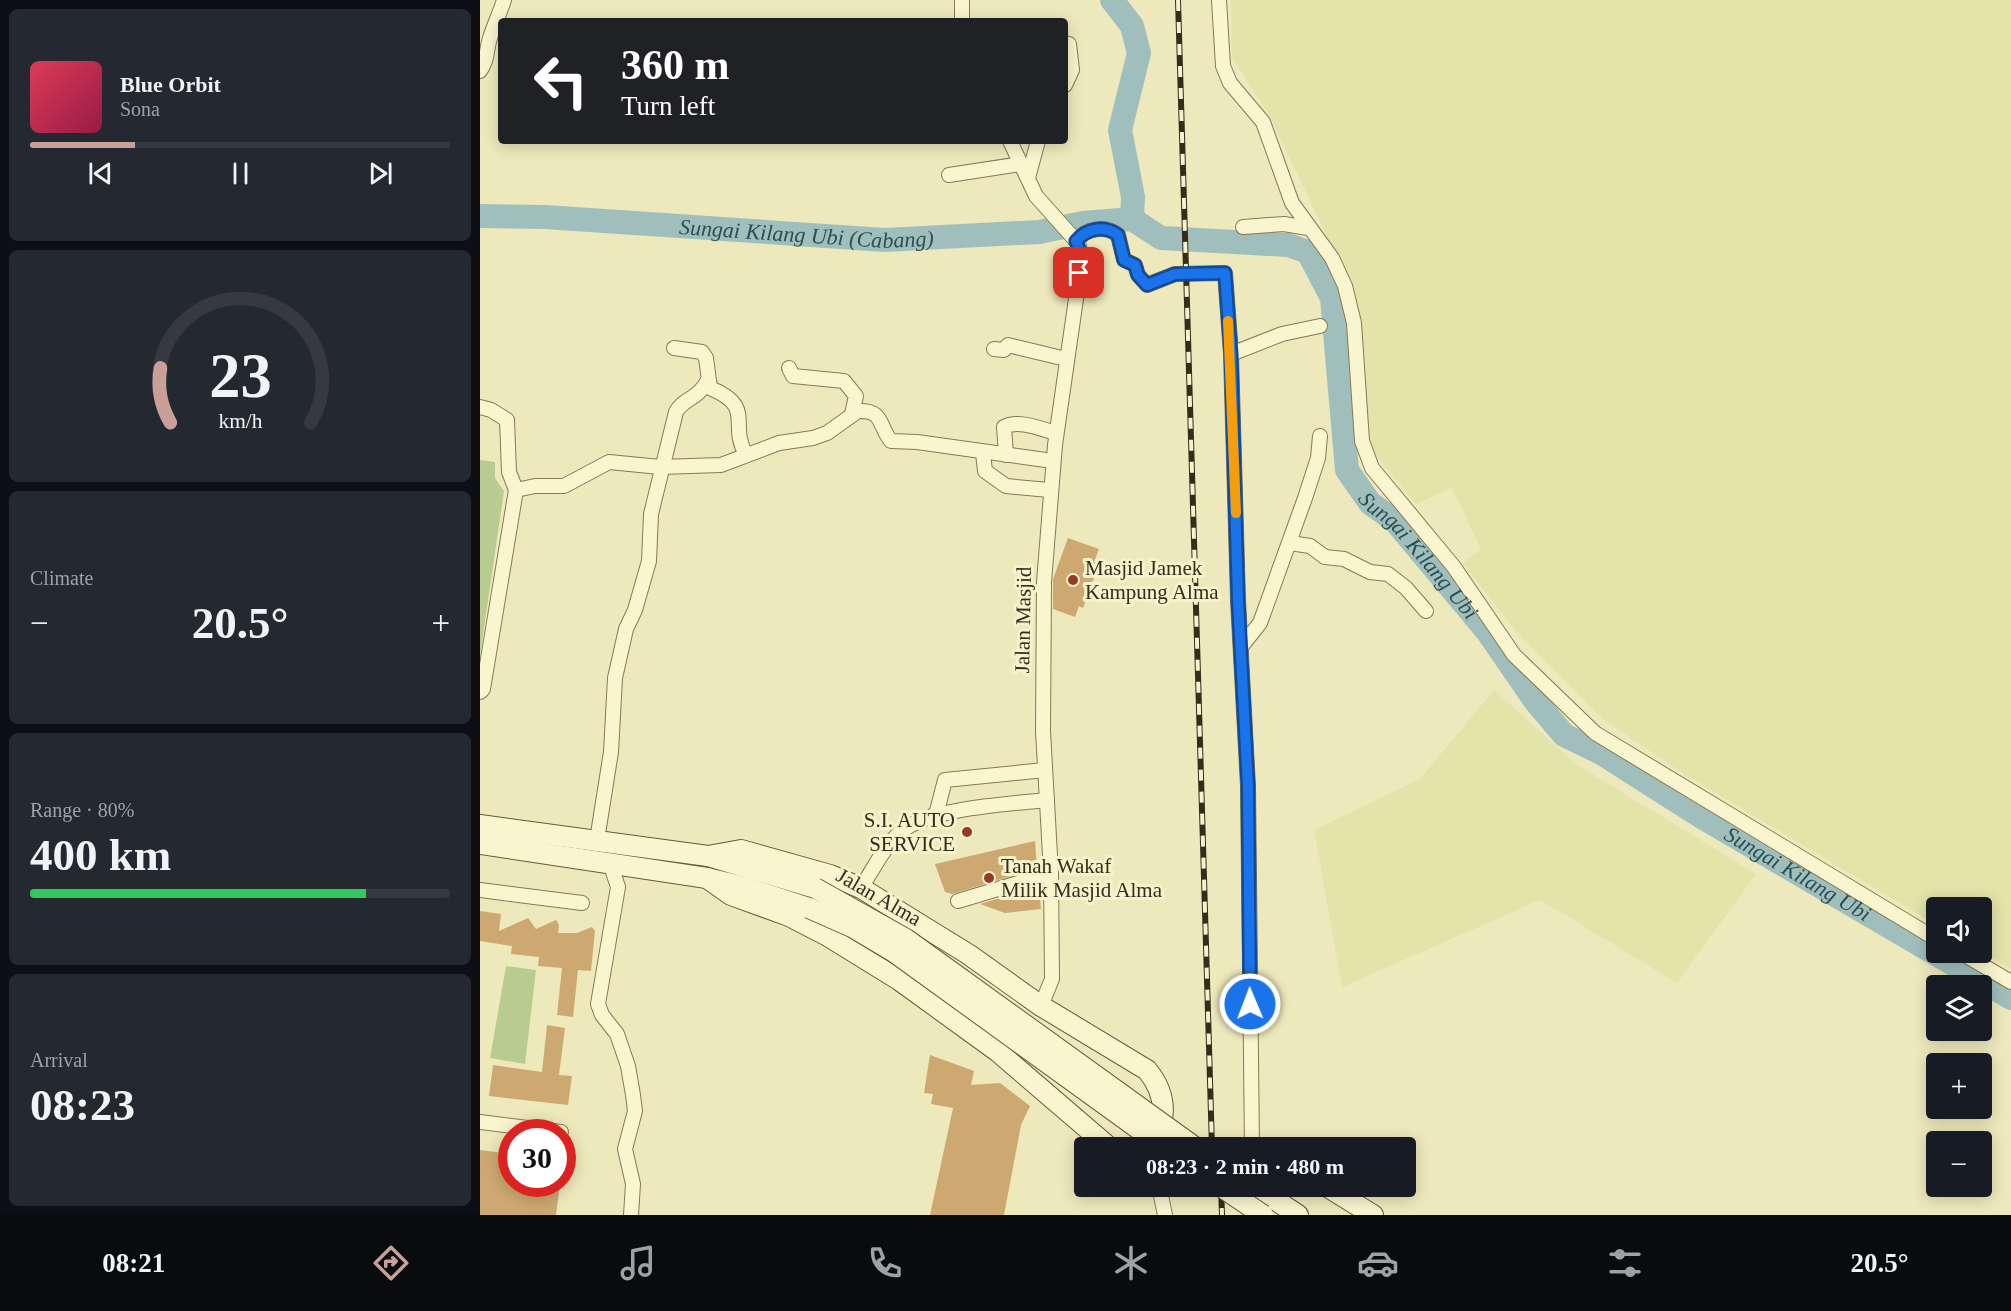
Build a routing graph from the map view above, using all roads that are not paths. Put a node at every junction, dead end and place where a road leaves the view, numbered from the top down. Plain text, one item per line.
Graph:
1 (504, 0) edge
2 (963, 0) edge
3 (1219, 0) edge
4 (962, 18) edge
5 (1070, 44) dead end
6 (480, 71) edge
7 (1068, 79) edge
8 (1011, 144) edge
9 (1037, 144) edge
10 (1021, 164) junction
11 (949, 175) dead end
12 (1028, 178) junction
13 (1243, 227) dead end
14 (1308, 228) junction
15 (1074, 239) junction
16 (1320, 326) dead end
17 (674, 348) dead end
18 (994, 349) dead end
19 (1231, 354) junction
20 (1066, 359) junction
21 (789, 368) dead end
22 (708, 380) junction
23 (480, 407) edge
24 (852, 414) junction
25 (1056, 433) junction
26 (1320, 435) dead end
27 (983, 453) junction
28 (746, 455) junction
29 (1006, 455) junction
30 (1053, 461) junction
31 (660, 467) junction
32 (516, 490) junction
33 (1049, 490) junction
34 (1290, 543) junction
35 (1426, 611) dead end
36 (1241, 647) junction
37 (480, 692) edge
38 (1045, 770) junction
39 (1047, 800) junction
40 (932, 818) junction
41 (480, 825) edge
42 (597, 840) junction
43 (480, 844) edge
44 (708, 856) junction
45 (610, 863) junction
46 (1051, 873) junction
47 (707, 878) junction
48 (861, 888) junction
49 (480, 890) edge
50 (958, 901) dead end
51 (582, 903) dead end
52 (1926, 933) edge
53 (1979, 963) edge
54 (2011, 982) edge
55 (1041, 1006) junction
56 (480, 1122) edge
57 (498, 1124) edge
58 (1097, 1137) edge
59 (1150, 1137) edge
60 (1154, 1137) edge
61 (1181, 1137) edge
62 (1252, 1137) edge
63 (1161, 1197) edge
64 (1236, 1197) edge
65 (1249, 1197) edge
66 (1270, 1197) edge
67 (1344, 1197) edge
68 (631, 1215) edge
69 (1165, 1215) edge
70 (1252, 1215) edge
71 (1263, 1215) edge
72 (1298, 1215) edge
73 (1373, 1215) edge

1 - 6 street
2 - 4 street
3 - 14 street
5 - 7 street
8 - 10 street
9 - 12 street
10 - 11 street
10 - 12 street
12 - 15 street
13 - 14 street
14 - 52 street
15 - 19 street
15 - 20 street, Jalan Masjid
16 - 19 street
17 - 22 street
18 - 20 street
19 - 36 street
20 - 25 street, Jalan Masjid
21 - 24 street
22 - 28 street
22 - 31 street
23 - 32 street
24 - 27 street
24 - 28 street
25 - 29 street
25 - 30 street, Jalan Masjid
26 - 34 street
27 - 29 street
27 - 33 street
28 - 31 street
29 - 30 street
30 - 33 street, Jalan Masjid
31 - 32 street
31 - 42 street
32 - 37 street
33 - 38 street, Jalan Masjid
34 - 35 street
34 - 36 street
36 - 62 street
38 - 39 street, Jalan Masjid
38 - 40 street
39 - 40 street
39 - 46 street, Jalan Masjid
40 - 48 street
41 - 42 main road, Jalan Alma
42 - 44 main road, Jalan Alma
43 - 45 main road, Jalan Alma
44 - 48 main road
44 - 61 main road, Jalan Alma, bridge
45 - 47 main road, Jalan Alma
45 - 68 street
46 - 50 street
46 - 55 street, Jalan Masjid
47 - 58 main road
47 - 59 main road, Jalan Alma, bridge
48 - 55 main road
49 - 51 street
53 - 54 street
55 - 60 main road
56 - 57 street
63 - 69 street
64 - 71 main road, bridge
65 - 70 main road
66 - 72 main road
67 - 73 main road

